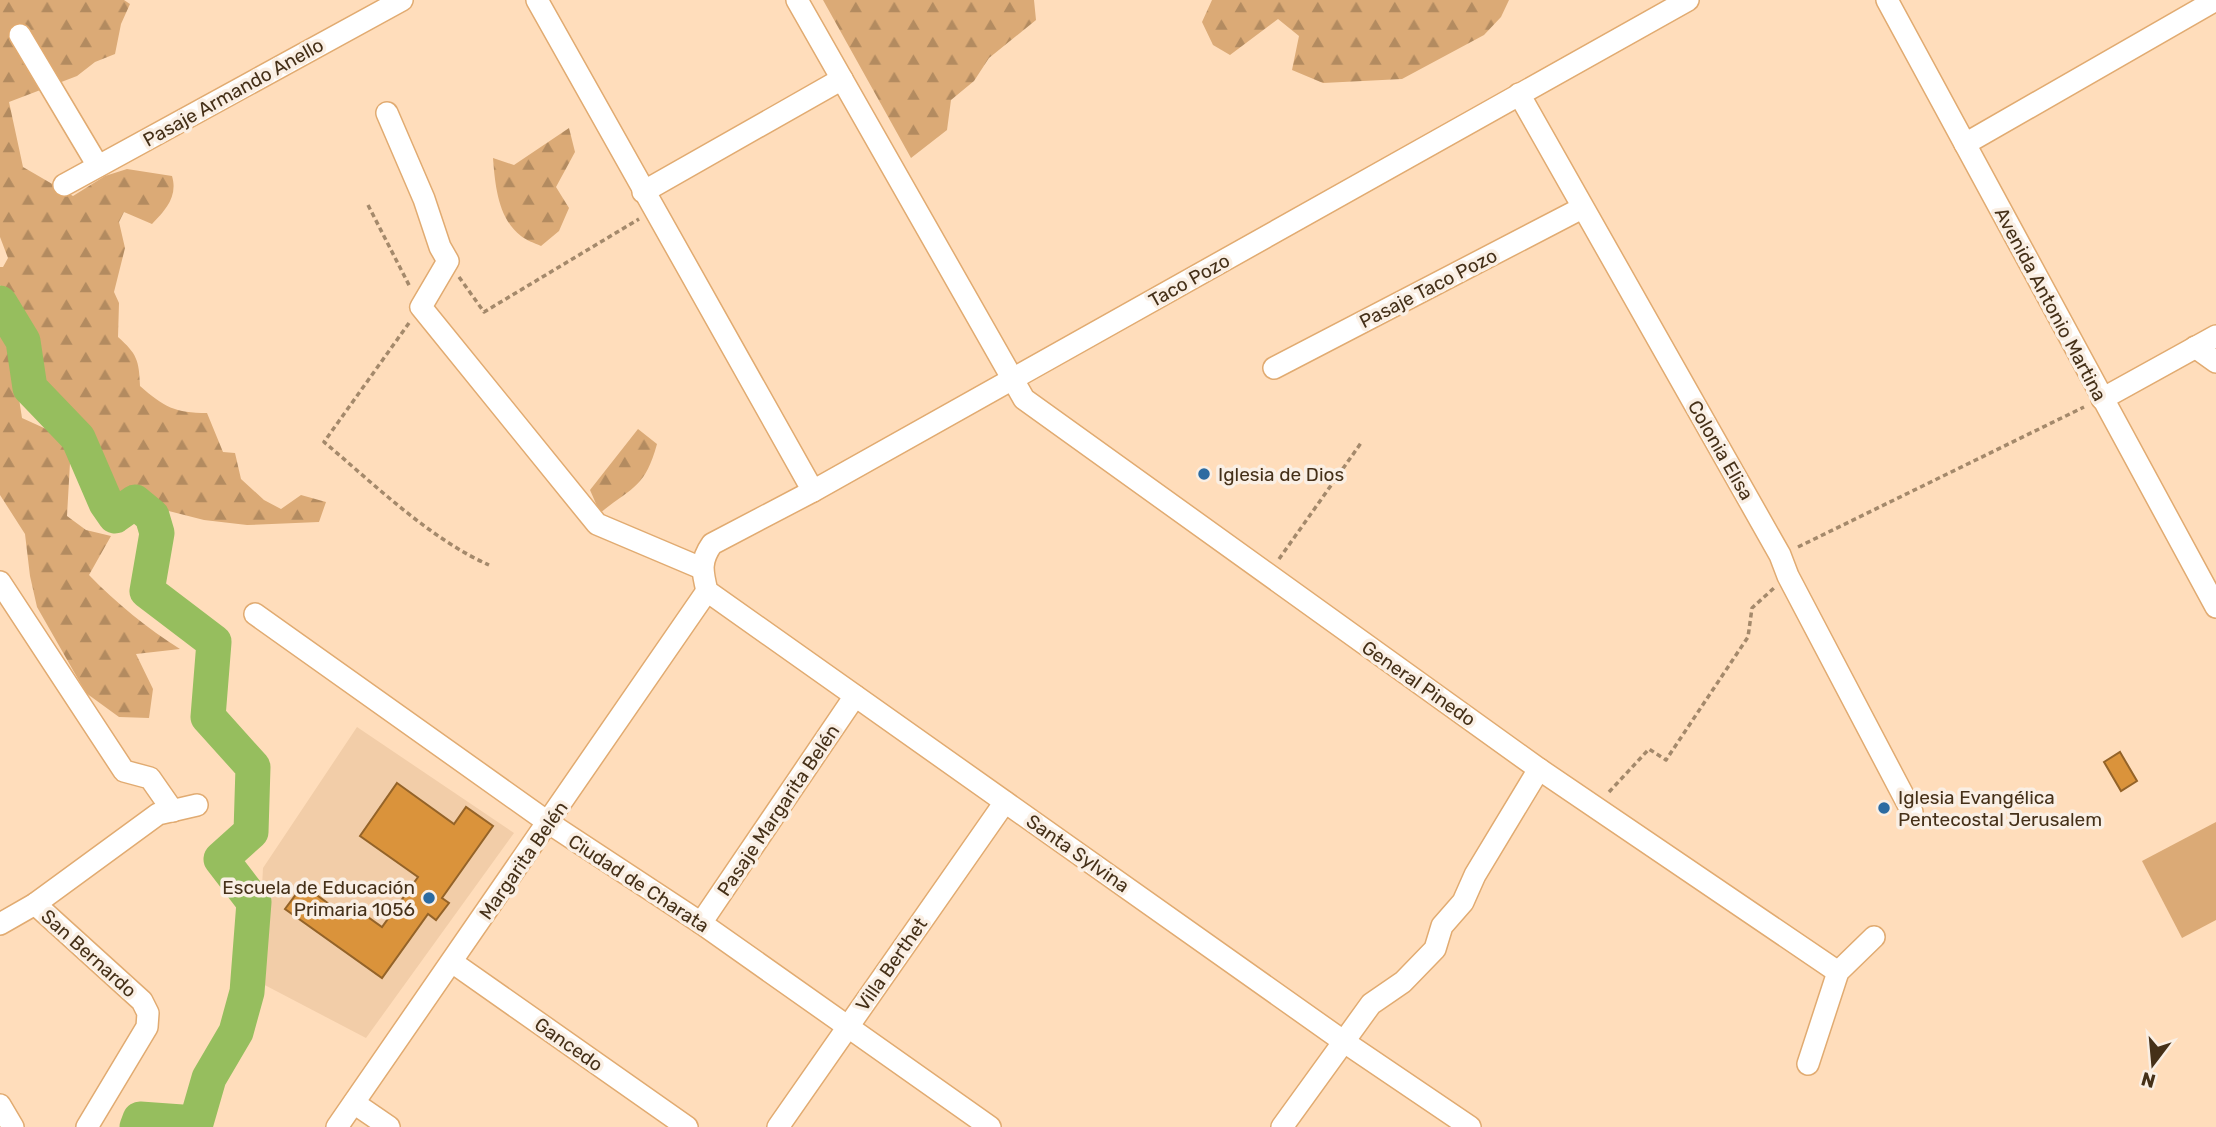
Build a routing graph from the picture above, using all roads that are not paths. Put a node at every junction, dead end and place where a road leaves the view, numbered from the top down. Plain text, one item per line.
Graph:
1 (402, 0) edge
2 (537, 0) edge
3 (797, 0) edge
4 (1688, 0) edge
5 (1887, 0) edge
6 (2216, 0) edge
7 (20, 35) dead end
8 (842, 79) junction
9 (1519, 94) junction
10 (387, 113) dead end
11 (1965, 144) junction
12 (98, 166) junction
13 (64, 185) dead end
14 (648, 201) junction
15 (1582, 208) junction
16 (2216, 336) edge
17 (2195, 347) junction
18 (2216, 362) edge
19 (1274, 368) dead end
20 (1012, 379) junction
21 (2102, 399) junction
22 (813, 491) junction
23 (701, 568) junction
24 (0, 582) edge
25 (707, 591) junction
26 (2216, 607) edge
27 (255, 614) dead end
28 (855, 696) junction
29 (1539, 769) junction
30 (1005, 802) junction
31 (197, 805) dead end
32 (173, 811) junction
33 (1912, 812) dead end
34 (549, 823) junction
35 (35, 904) junction
36 (701, 923) junction
37 (0, 924) edge
38 (1874, 937) dead end
39 (452, 962) junction
40 (1838, 972) junction
41 (848, 1026) junction
42 (1343, 1041) junction
43 (1808, 1064) dead end
44 (354, 1102) junction
45 (0, 1105) edge
46 (13, 1127) edge
47 (87, 1127) edge
48 (337, 1127) edge
49 (389, 1127) edge
50 (687, 1127) edge
51 (778, 1127) edge
52 (990, 1127) edge
53 (1282, 1127) edge
54 (1470, 1127) edge

1 - 12 street, Pasaje Armando Anello
2 - 14 street
3 - 8 street, General Pinedo
4 - 9 street, Taco Pozo
5 - 11 street, Avenida Antonio Martina
6 - 11 street
7 - 12 street
8 - 14 street
8 - 20 street, General Pinedo
9 - 15 street, Colonia Elisa
9 - 20 street, Taco Pozo
10 - 23 street
11 - 21 street, Avenida Antonio Martina
12 - 13 street, Pasaje Armando Anello
14 - 22 street
15 - 19 street, Pasaje Taco Pozo
15 - 33 street, Colonia Elisa
16 - 17 street
17 - 18 street
17 - 21 street
20 - 22 street, Taco Pozo
20 - 29 street, General Pinedo
21 - 26 street, Avenida Antonio Martina
22 - 23 street, Taco Pozo
23 - 25 street
24 - 32 street
25 - 28 street, Santa Sylvina
25 - 34 street, Margarita Belén
27 - 34 street, Ciudad de Charata
28 - 30 street, Santa Sylvina
28 - 36 street, Pasaje Margarita Belén
29 - 40 street, General Pinedo
29 - 42 street
30 - 41 street, Villa Berthet
30 - 42 street, Santa Sylvina
31 - 32 street
32 - 35 street
34 - 36 street, Ciudad de Charata
34 - 39 street, Margarita Belén
35 - 37 street
35 - 47 street, San Bernardo
36 - 41 street, Ciudad de Charata
38 - 40 street
39 - 44 street, Margarita Belén
39 - 50 street, Gancedo
40 - 43 street
41 - 51 street, Villa Berthet
41 - 52 street, Ciudad de Charata
42 - 53 street
42 - 54 street, Santa Sylvina
44 - 48 street, Margarita Belén
44 - 49 street
45 - 46 street

